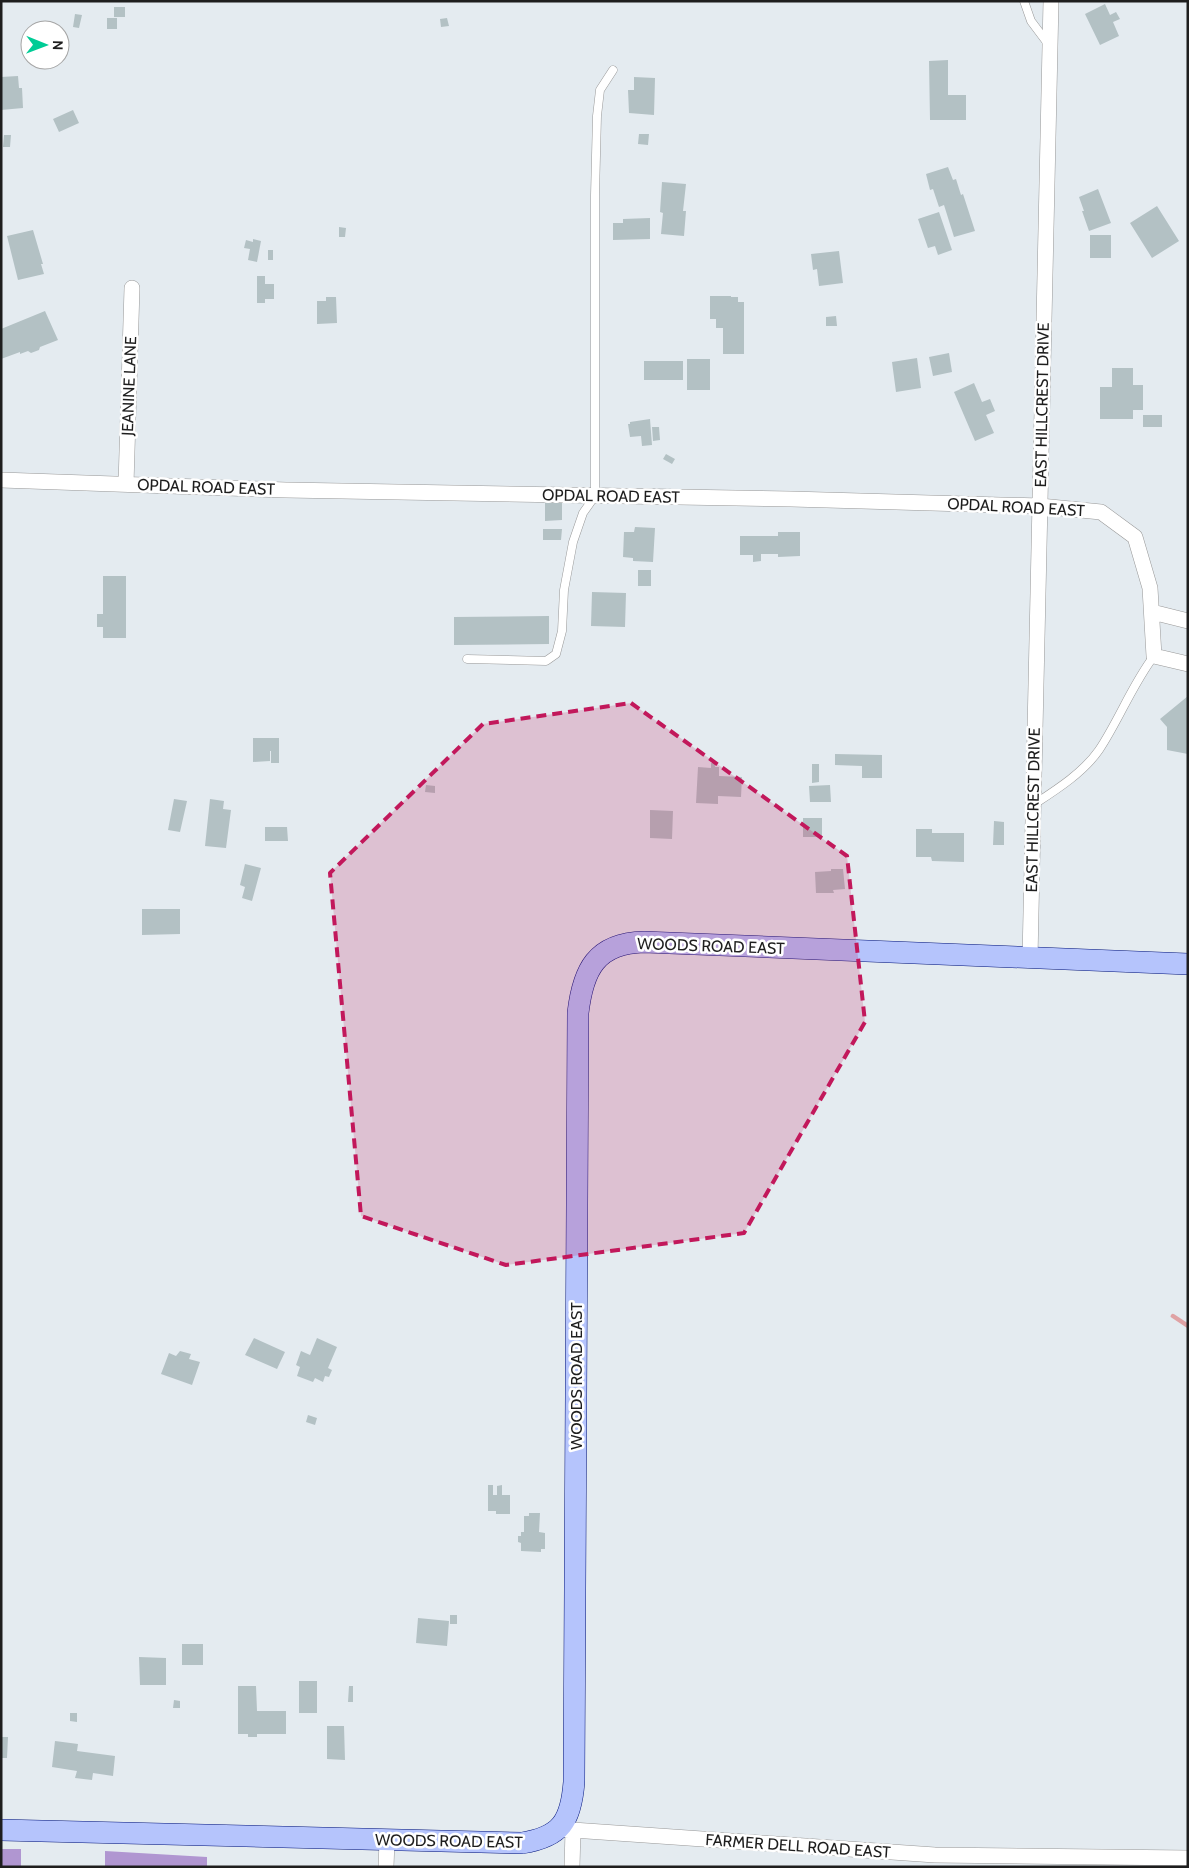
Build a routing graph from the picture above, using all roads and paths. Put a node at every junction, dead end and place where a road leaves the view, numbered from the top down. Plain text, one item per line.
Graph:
1 (1024, 1) edge
2 (1051, 1) edge
3 (1050, 46) junction
4 (612, 70) dead end
5 (132, 288) dead end
6 (1, 480) edge
7 (126, 484) junction
8 (595, 496) junction
9 (1040, 506) junction
10 (1152, 612) junction
11 (1188, 621) edge
12 (1154, 656) junction
13 (467, 659) dead end
14 (1188, 664) edge
15 (1033, 805) junction
16 (1030, 958) junction
17 (1188, 964) edge
18 (566, 1829) junction
19 (1, 1830) edge
20 (387, 1841) junction
21 (1188, 1858) edge
22 (935, 1861) edge
23 (386, 1867) edge
24 (572, 1867) edge

1 - 3 lane
2 - 3 street, EAST HILLCREST DRIVE
3 - 9 street, EAST HILLCREST DRIVE
4 - 8 lane
5 - 7 street, JEANINE LANE
6 - 7 street, OPDAL ROAD EAST
7 - 8 street, OPDAL ROAD EAST
8 - 9 street, OPDAL ROAD EAST
8 - 13 lane
9 - 10 street, OPDAL ROAD EAST
9 - 15 street, EAST HILLCREST DRIVE
10 - 11 street
10 - 12 street, OPDAL ROAD EAST
12 - 14 street
12 - 15 lane
15 - 16 street, EAST HILLCREST DRIVE
16 - 17 main road, WOODS ROAD EAST
16 - 18 main road, WOODS ROAD EAST
18 - 20 main road, WOODS ROAD EAST
18 - 22 street, FARMER DELL ROAD EAST
18 - 24 street
19 - 20 main road, WOODS ROAD EAST
20 - 23 street
21 - 22 street, FARMER DELL ROAD EAST

